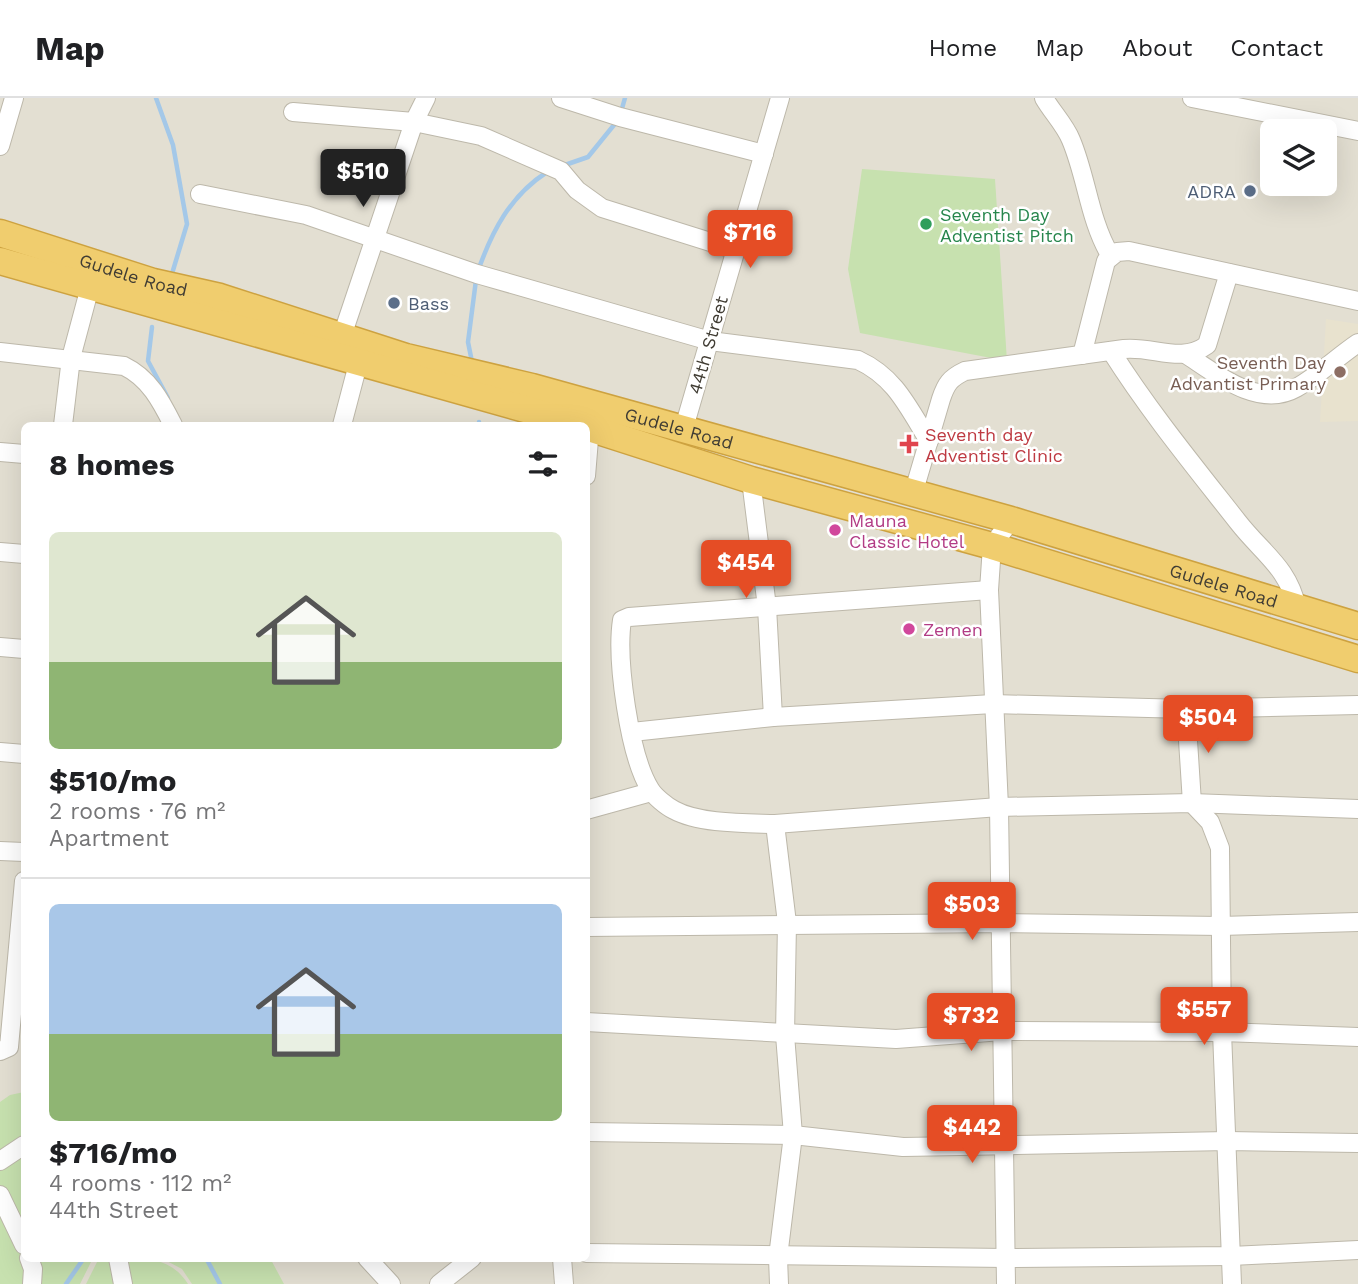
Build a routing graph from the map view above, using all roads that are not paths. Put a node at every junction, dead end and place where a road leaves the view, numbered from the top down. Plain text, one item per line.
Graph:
1 (14, 98) edge
2 (426, 98) edge
3 (561, 98) edge
4 (780, 98) edge
5 (1044, 98) edge
6 (1192, 98) edge
7 (293, 112) dead end
8 (414, 122) junction
9 (1358, 131) edge
10 (0, 146) edge
11 (764, 154) junction
12 (201, 194) dead end
13 (0, 233) edge
14 (374, 238) junction
15 (736, 250) junction
16 (1110, 255) junction
17 (0, 261) edge
18 (1229, 273) junction
19 (90, 287) junction
20 (1358, 301) edge
21 (342, 336) junction
22 (710, 341) junction
23 (1358, 343) edge
24 (1111, 351) junction
25 (0, 352) edge
26 (1082, 355) junction
27 (1186, 355) junction
28 (71, 358) junction
29 (358, 364) junction
30 (64, 422) edge
31 (172, 422) edge
32 (343, 422) edge
33 (571, 422) edge
34 (590, 427) edge
35 (683, 431) junction
36 (929, 441) junction
37 (0, 452) edge
38 (21, 454) edge
39 (751, 480) junction
40 (913, 494) junction
41 (1011, 520) junction
42 (992, 546) junction
43 (0, 552) edge
44 (21, 554) edge
45 (989, 590) junction
46 (767, 607) junction
47 (1297, 608) junction
48 (1358, 626) edge
49 (0, 647) edge
50 (21, 649) edge
51 (1358, 659) edge
52 (993, 704) junction
53 (1358, 705) edge
54 (1186, 709) junction
55 (773, 717) junction
56 (632, 732) junction
57 (0, 752) edge
58 (21, 754) edge
59 (652, 792) junction
60 (1192, 803) junction
61 (999, 807) junction
62 (590, 809) edge
63 (1358, 809) edge
64 (775, 824) junction
65 (0, 850) edge
66 (21, 852) edge
67 (21, 896) edge
68 (1358, 922) edge
69 (787, 923) junction
70 (999, 923) junction
71 (1221, 926) junction
72 (590, 927) edge
73 (9, 958) edge
74 (590, 1022) edge
75 (1002, 1031) junction
76 (1222, 1032) junction
77 (785, 1035) junction
78 (1358, 1037) edge
79 (0, 1051) edge
80 (590, 1132) edge
81 (793, 1135) junction
82 (1228, 1141) junction
83 (1358, 1143) edge
84 (1003, 1146) junction
85 (21, 1147) edge
86 (0, 1161) edge
87 (0, 1195) edge
88 (21, 1239) edge
89 (1358, 1250) edge
90 (590, 1253) edge
91 (1231, 1256) junction
92 (778, 1257) junction
93 (1006, 1258) junction
94 (30, 1262) edge
95 (119, 1262) edge
96 (371, 1262) edge
97 (467, 1262) edge
98 (562, 1262) edge
99 (32, 1284) edge
100 (123, 1284) edge
101 (391, 1284) edge
102 (439, 1284) edge
103 (564, 1284) edge
104 (779, 1284) edge
105 (1006, 1284) edge
106 (1232, 1284) edge

1 - 10 street
2 - 8 street
3 - 11 street
4 - 11 street, 44th Street
5 - 16 street
6 - 9 street
7 - 8 street
8 - 14 street
8 - 15 street
11 - 15 street, 44th Street
12 - 14 street
13 - 21 highway, Gudele Road
14 - 21 street
14 - 22 street
15 - 22 street, 44th Street
16 - 18 street
16 - 26 street
17 - 19 highway, Gudele Road
18 - 20 street
18 - 27 street
19 - 28 street
19 - 29 highway, Gudele Road
21 - 35 highway, Gudele Road
22 - 35 street, 44th Street
22 - 36 street
23 - 27 street
24 - 26 street
24 - 27 street
24 - 47 street
25 - 28 street
26 - 36 street
28 - 30 street
28 - 31 street
29 - 32 street
29 - 33 highway, Gudele Road
34 - 39 highway, Gudele Road
35 - 40 highway, Gudele Road
36 - 40 street
37 - 38 street
39 - 42 highway, Gudele Road
39 - 46 street
40 - 41 highway, Gudele Road
41 - 42 street
41 - 47 highway, Gudele Road
42 - 45 street
42 - 51 highway, Gudele Road
43 - 44 street
45 - 46 street
45 - 52 street
46 - 55 street
46 - 56 street
47 - 48 highway, Gudele Road
49 - 50 street
52 - 54 street
52 - 55 street
52 - 61 street
53 - 54 street
54 - 60 street
55 - 56 street
56 - 59 street
57 - 58 street
59 - 62 street
59 - 64 street
60 - 61 street
60 - 63 street
60 - 71 street
61 - 64 street
61 - 70 street
64 - 69 street
65 - 66 street
67 - 73 street
68 - 71 street
69 - 70 street
69 - 72 street
69 - 77 street
70 - 71 street
70 - 75 street
71 - 76 street
73 - 79 street
74 - 77 street
75 - 76 street
75 - 77 street
75 - 84 street
76 - 78 street
76 - 82 street
77 - 81 street
80 - 81 street
81 - 84 street
81 - 92 street
82 - 83 street
82 - 84 street
82 - 91 street
84 - 93 street
85 - 86 street
87 - 88 street
89 - 91 street
90 - 92 street
91 - 93 street
91 - 106 street
92 - 93 street
92 - 104 street
93 - 105 street
94 - 99 street
95 - 100 street
96 - 101 street
97 - 102 street
98 - 103 street

